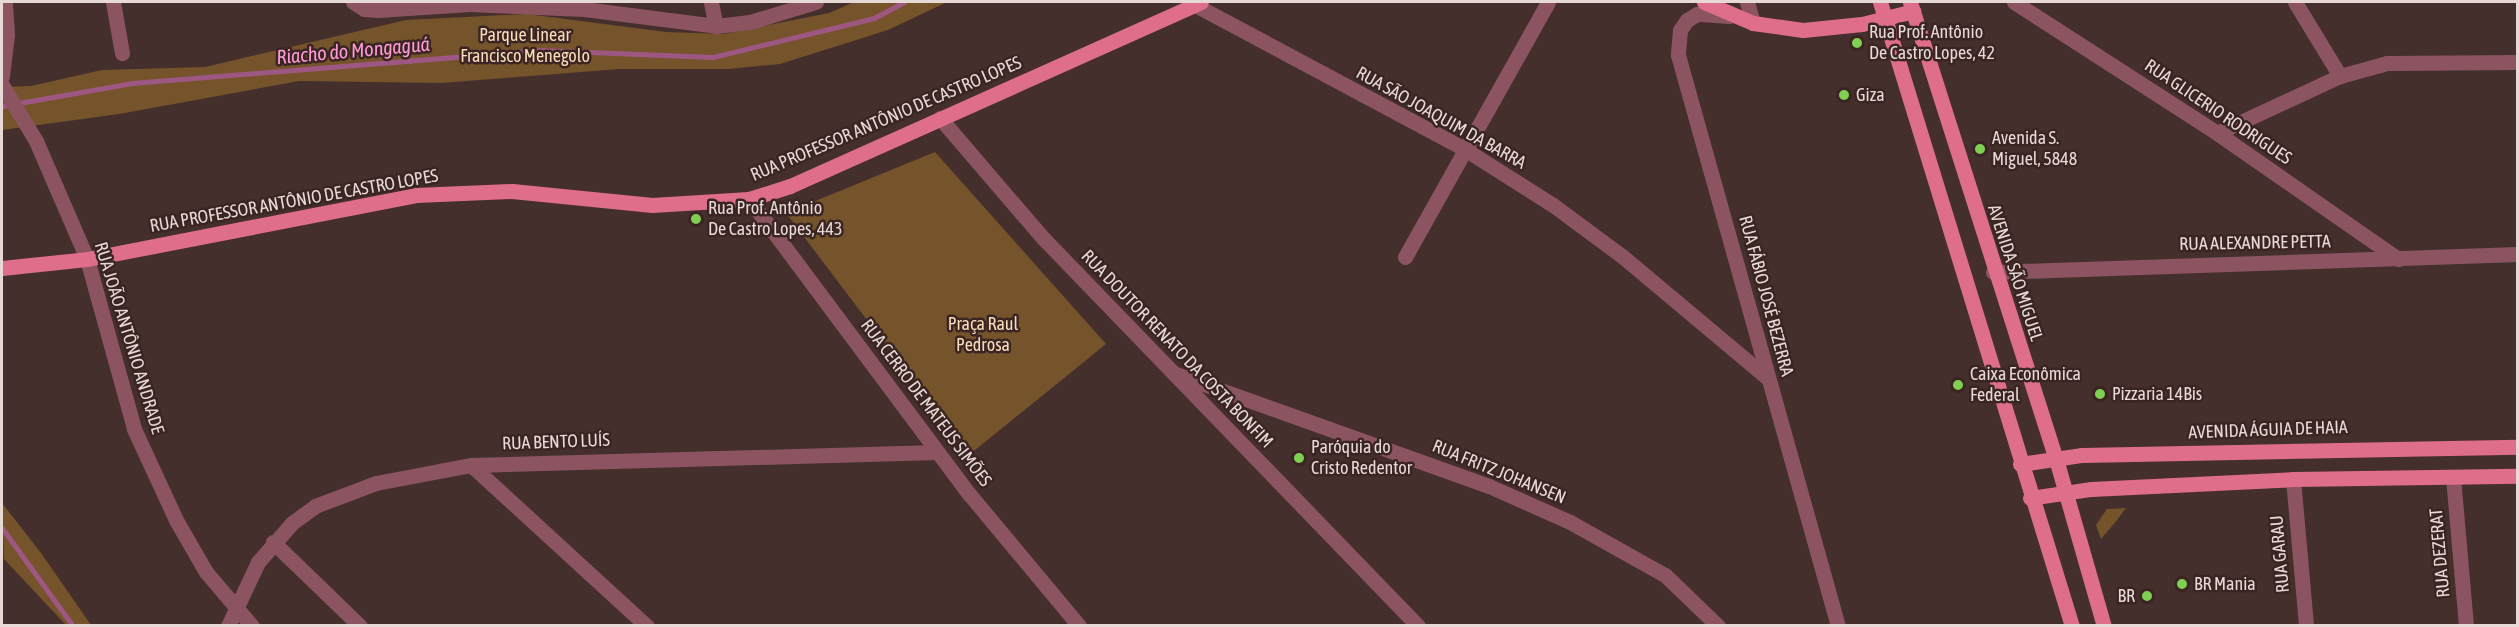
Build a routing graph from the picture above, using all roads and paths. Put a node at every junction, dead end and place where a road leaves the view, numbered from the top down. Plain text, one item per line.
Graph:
1 (5, 2) edge
2 (114, 2) edge
3 (353, 2) edge
4 (711, 2) edge
5 (816, 2) edge
6 (1548, 2) edge
7 (1704, 2) edge
8 (1747, 2) edge
9 (1880, 2) edge
10 (2014, 2) edge
11 (2295, 2) edge
12 (1198, 3) edge
13 (1911, 6) edge
14 (2035, 8) edge
15 (1729, 16) junction
16 (1885, 20) junction
17 (1753, 23) junction
18 (716, 26) junction
19 (122, 53) dead end
20 (2517, 62) edge
21 (2, 76) edge
22 (2340, 76) junction
23 (2, 85) edge
24 (940, 118) junction
25 (2217, 133) junction
26 (1466, 150) junction
27 (749, 199) junction
28 (2517, 254) edge
29 (1405, 257) dead end
30 (87, 259) junction
31 (2398, 259) junction
32 (2, 268) edge
33 (1993, 272) junction
34 (1173, 373) junction
35 (1766, 377) junction
36 (2517, 447) edge
37 (937, 452) junction
38 (2056, 459) junction
39 (2020, 464) junction
40 (471, 465) junction
41 (2517, 476) edge
42 (2453, 477) junction
43 (2294, 479) junction
44 (2065, 492) junction
45 (2030, 498) junction
46 (273, 542) junction
47 (235, 608) junction
48 (228, 626) edge
49 (252, 626) edge
50 (360, 626) edge
51 (647, 626) edge
52 (1079, 626) edge
53 (1418, 626) edge
54 (1718, 626) edge
55 (1838, 626) edge
56 (2072, 626) edge
57 (2104, 626) edge
58 (2306, 626) edge
59 (2466, 626) edge

1 - 21 street
2 - 19 street
3 - 18 street
4 - 18 street
5 - 18 street
6 - 26 street
7 - 15 main road
8 - 17 street
9 - 16 main road
10 - 14 street, RUA GLICERIO RODRIGUES
11 - 22 street
12 - 24 main road, RUA PROFESSOR ANTÔNIO DE CASTRO LOPES
12 - 26 street, RUA SÃO JOAQUIM DA BARRA
13 - 16 main road
13 - 33 main road, AVENIDA SÃO MIGUEL
14 - 25 street, RUA GLICERIO RODRIGUES
15 - 17 main road
15 - 35 street, RUA FÁBIO JOSÉ BEZERRA
16 - 17 main road
16 - 39 main road
20 - 22 street
22 - 25 street
23 - 30 street, RUA JOÃO ANTÔNIO ANDRADE
24 - 27 main road, RUA PROFESSOR ANTÔNIO DE CASTRO LOPES
24 - 34 street, RUA DOUTOR RENATO DA COSTA BONFIM
25 - 31 street, RUA GLICERIO RODRIGUES
26 - 29 street
26 - 35 street, RUA SÃO JOAQUIM DA BARRA
27 - 30 main road, RUA PROFESSOR ANTÔNIO DE CASTRO LOPES
27 - 37 street, RUA CERRO DE MATEUS SIMÕES
28 - 31 street, RUA ALEXANDRE PETTA
30 - 32 main road, RUA PROFESSOR ANTÔNIO DE CASTRO LOPES
30 - 47 street, RUA JOÃO ANTÔNIO ANDRADE
31 - 33 street, RUA ALEXANDRE PETTA
33 - 38 main road, AVENIDA SÃO MIGUEL
34 - 53 street, RUA DOUTOR RENATO DA COSTA BONFIM
34 - 54 street, RUA FRITZ JOHANSEN
35 - 55 street, RUA FÁBIO JOSÉ BEZERRA
36 - 38 main road, AVENIDA ÁGUIA DE HAIA
37 - 40 street, RUA BENTO LUÍS
37 - 52 street, RUA CERRO DE MATEUS SIMÕES
38 - 39 main road, AVENIDA ÁGUIA DE HAIA
38 - 44 main road, AVENIDA SÃO MIGUEL
39 - 45 main road
40 - 46 street, RUA BENTO LUÍS
40 - 51 street
41 - 42 main road
42 - 43 main road
42 - 59 street, RUA DEZERAT
43 - 44 main road
43 - 58 street, RUA GARAU
44 - 45 main road
44 - 57 main road, AVENIDA SÃO MIGUEL
45 - 56 main road
46 - 47 street, RUA BENTO LUÍS
46 - 50 street
47 - 48 street, RUA BENTO LUÍS
47 - 49 street, RUA JOÃO ANTÔNIO ANDRADE

